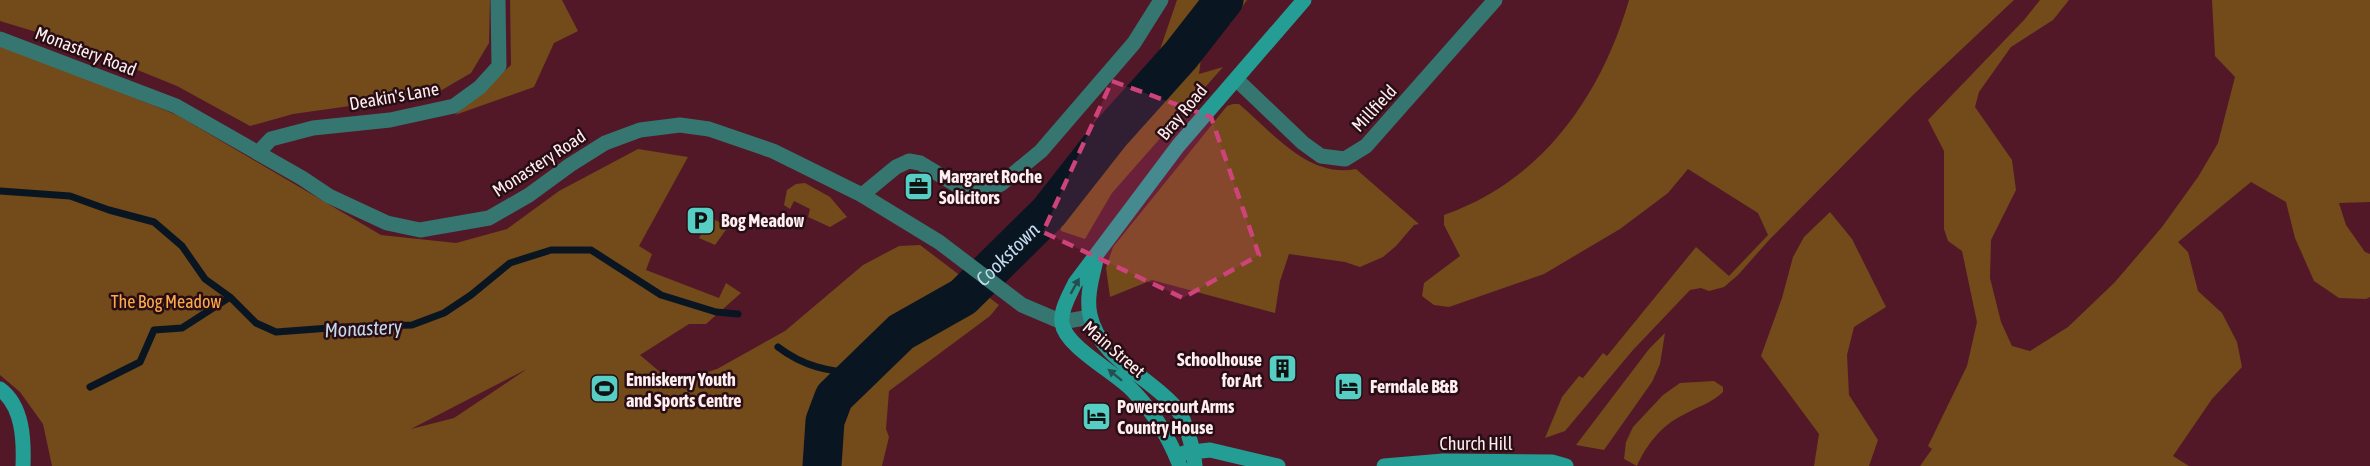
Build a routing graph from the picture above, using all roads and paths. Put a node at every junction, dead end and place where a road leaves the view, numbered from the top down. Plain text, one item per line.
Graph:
1 (498, 0) edge
2 (1161, 0) edge
3 (1304, 0) edge
4 (1495, 0) edge
5 (0, 39) edge
6 (1236, 78) junction
7 (258, 153) junction
8 (862, 195) junction
9 (1097, 254) junction
10 (1090, 317) junction
11 (1062, 322) junction
12 (0, 389) edge
13 (1195, 459) edge
14 (1177, 460) edge
15 (24, 466) edge
16 (1278, 466) edge
17 (1384, 466) edge
18 (1566, 466) edge

1 - 7 street, Deakin's Lane
2 - 8 street
3 - 6 main road, Bray Road
4 - 6 street, Millfield
5 - 7 street, Monastery Road
6 - 9 main road, Bray Road
7 - 8 street, Monastery Road
8 - 11 street, Monastery Road
9 - 10 main road, Bray Road
11 -> 9 main road, Bray Road
10 - 11 street
10 - 13 main road, Main Street
14 -> 11 main road, Main Street
12 - 15 main road
13 - 14 main road
13 - 16 main road
17 - 18 main road, Church Hill

